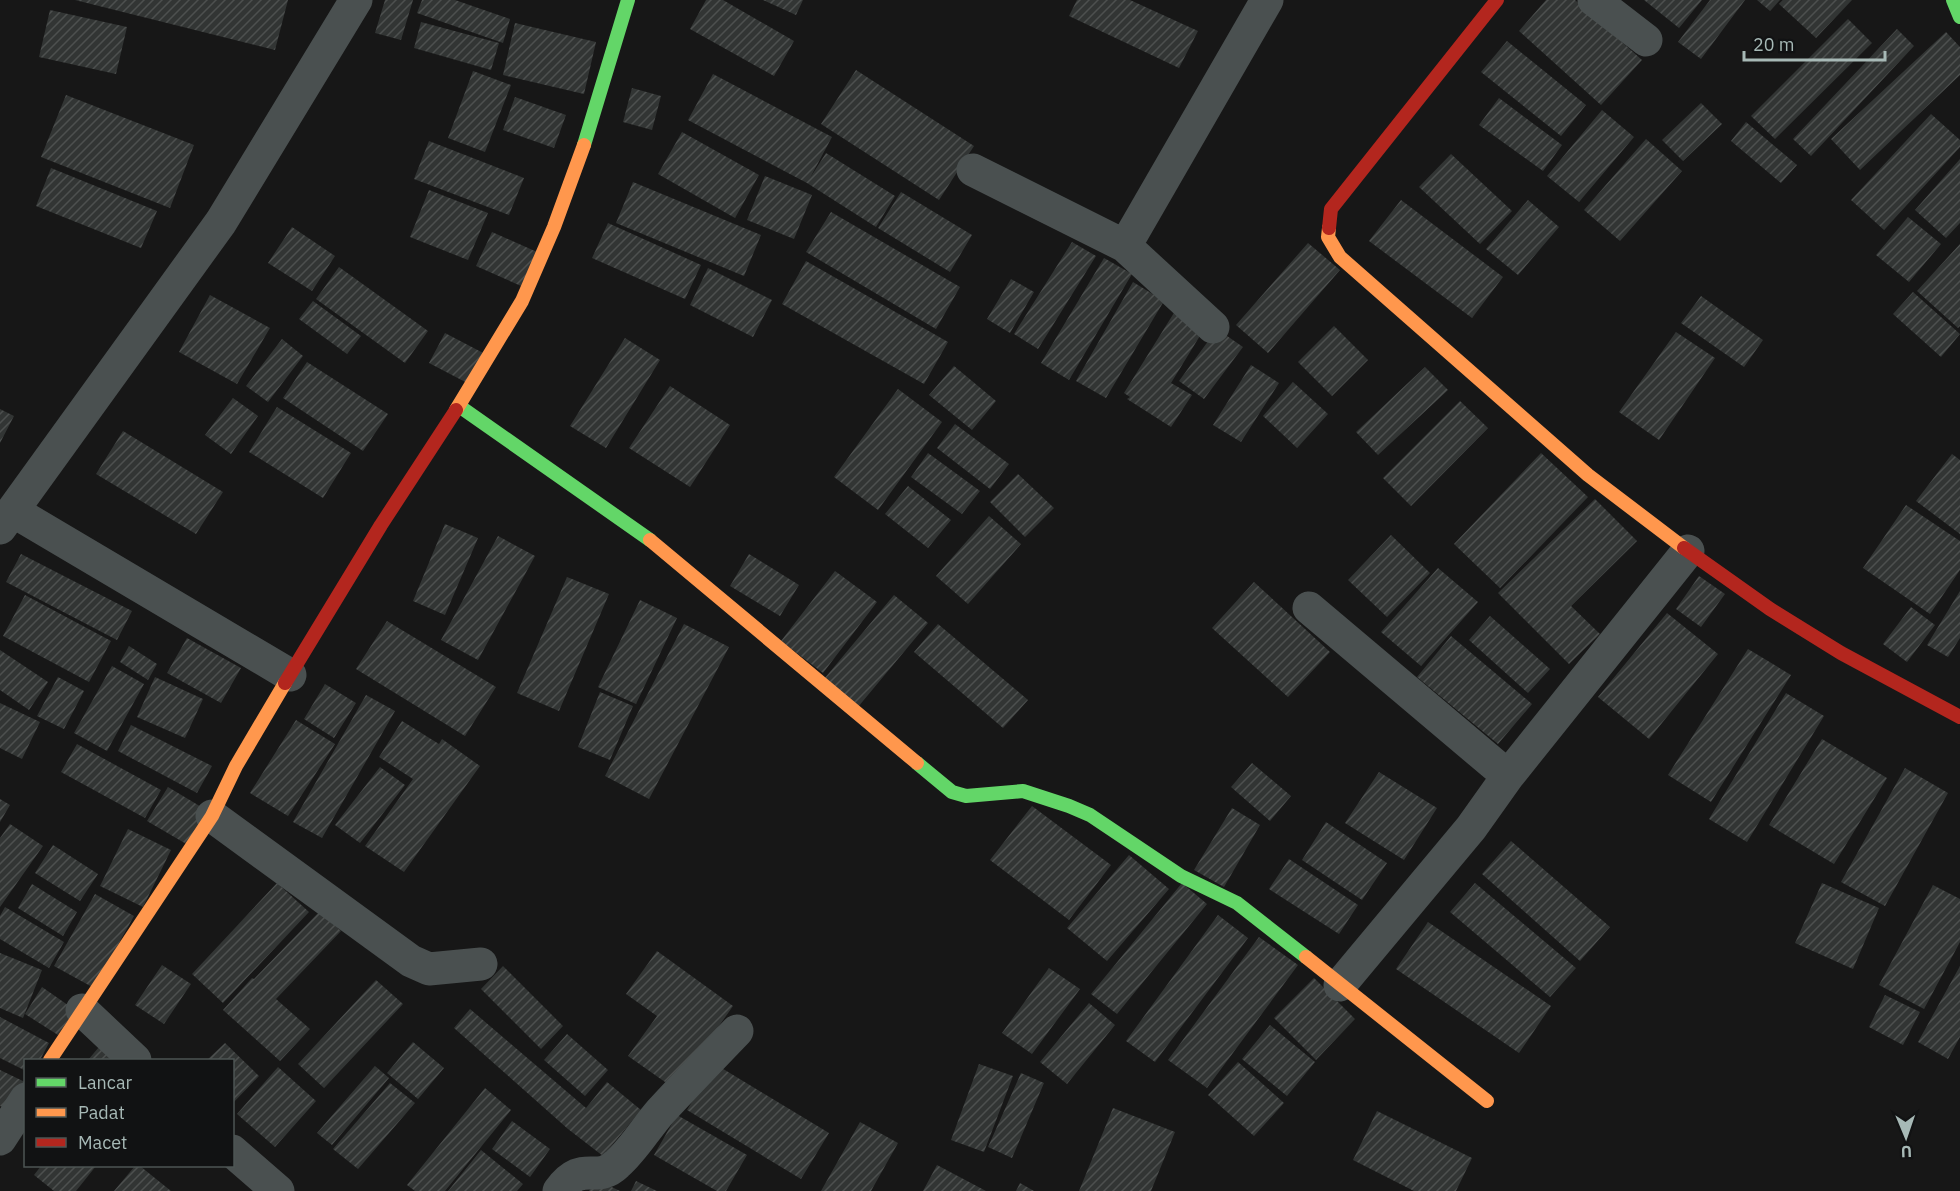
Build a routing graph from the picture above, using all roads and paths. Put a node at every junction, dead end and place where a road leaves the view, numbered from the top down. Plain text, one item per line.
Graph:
1 (356, 0) edge
2 (628, 0) edge
3 (1267, 0) edge
4 (1497, 0) edge
5 (1594, 0) edge
6 (1953, 0) edge
7 (1960, 17) edge
8 (1646, 40) dead end
9 (973, 170) dead end
10 (1125, 246) junction
11 (1213, 327) dead end
12 (459, 406) junction
13 (6, 520) edge
14 (1688, 550) junction
15 (1309, 608) dead end
16 (290, 675) junction
17 (1960, 717) edge
18 (1508, 776) junction
19 (212, 816) junction
20 (481, 964) dead end
21 (1340, 985) junction
22 (82, 1010) junction
23 (736, 1031) dead end
24 (51, 1059) edge
25 (134, 1059) edge
26 (1487, 1101) dead end
27 (24, 1102) edge
28 (0, 1139) edge
29 (234, 1153) edge
30 (278, 1191) edge
31 (559, 1191) edge

1 - 13 street
2 - 12 street
3 - 10 street
4 - 14 street
5 - 8 street
6 - 7 street
9 - 10 street
10 - 11 street
12 - 16 street
12 - 21 street
13 - 16 street
14 - 17 street
14 - 18 street
15 - 18 street
16 - 19 street
18 - 21 street
19 - 20 street
19 - 22 street
21 - 26 street
22 - 24 street
22 - 25 street
23 - 31 street
27 - 28 street
29 - 30 street

